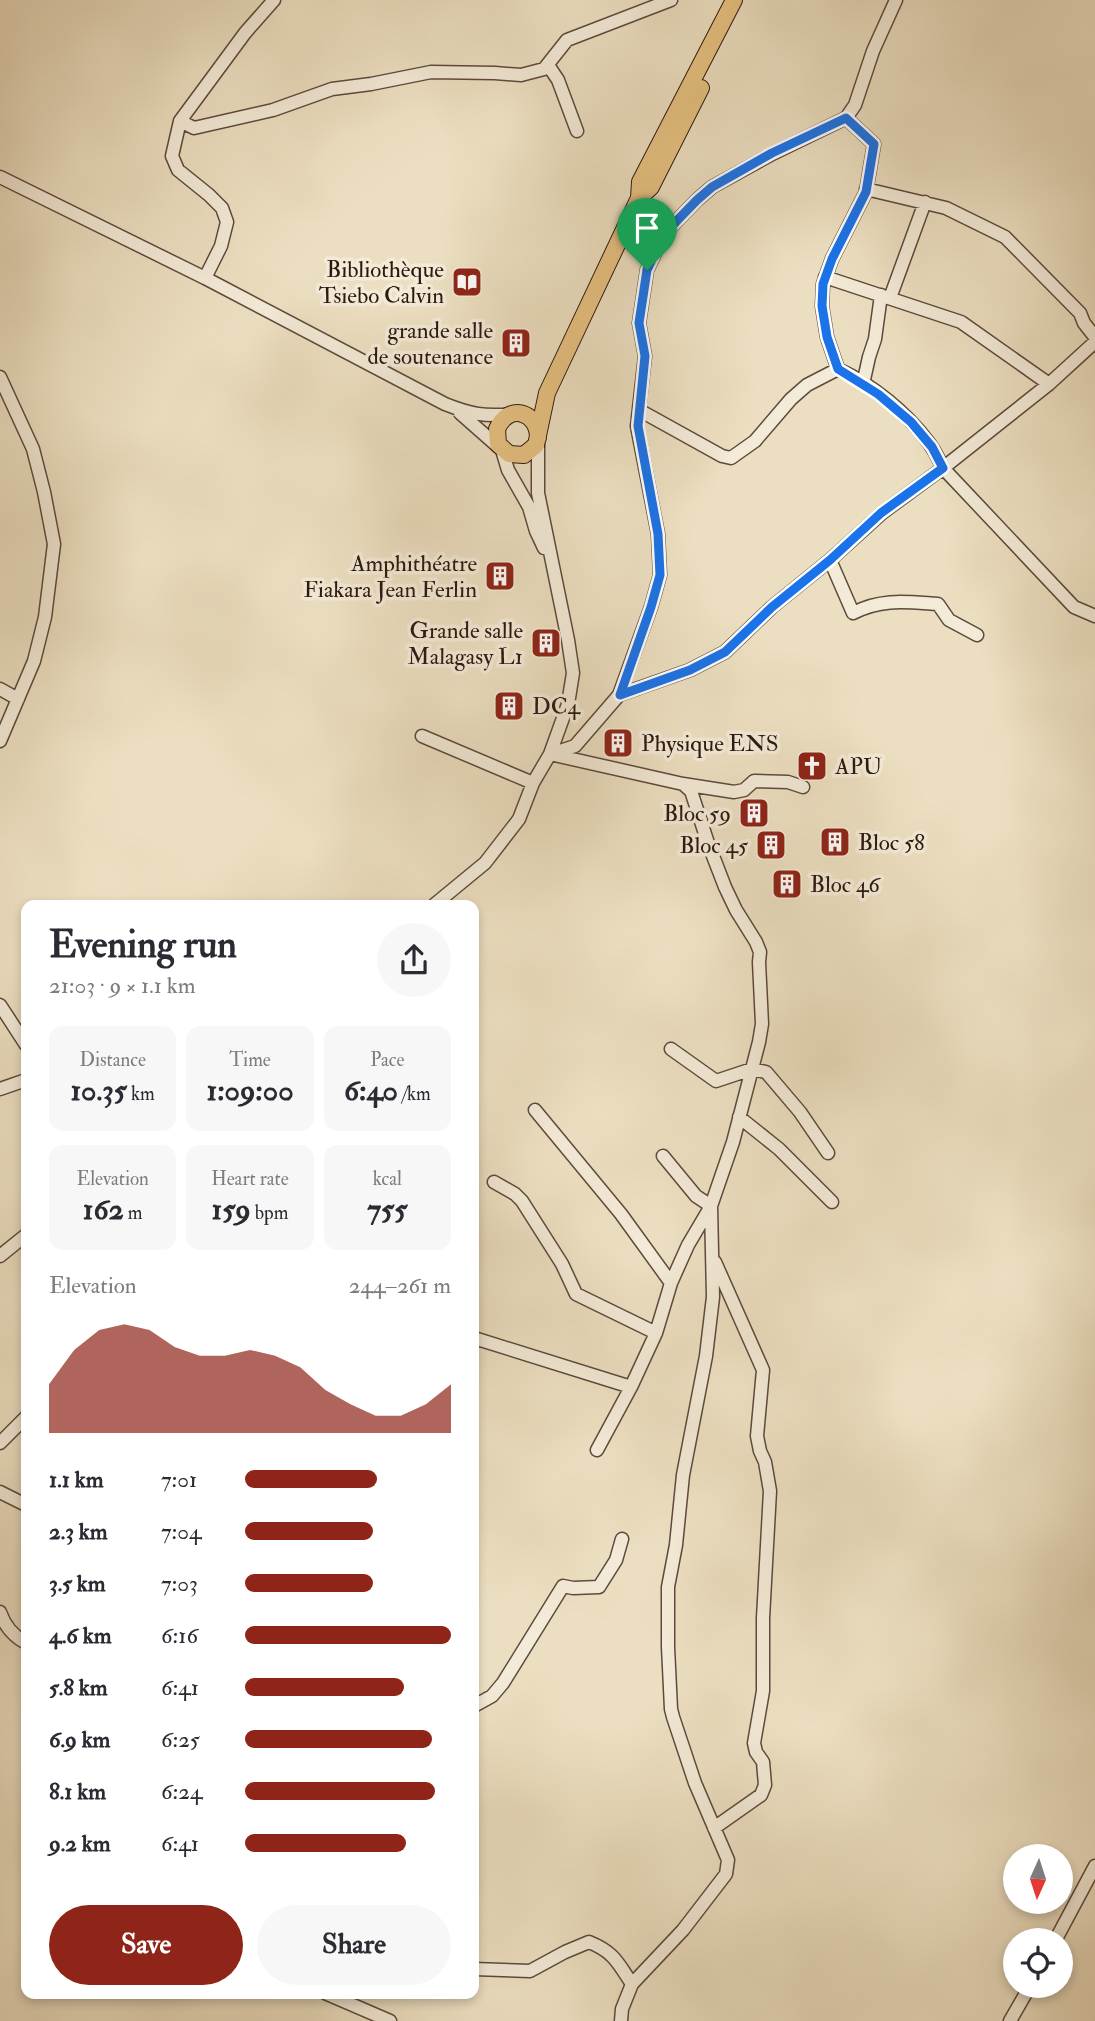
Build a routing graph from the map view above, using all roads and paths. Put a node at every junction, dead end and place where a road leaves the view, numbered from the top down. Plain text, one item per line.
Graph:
1 (274, 0) edge
2 (671, 0) edge
3 (734, 0) edge
4 (745, 0) edge
5 (896, 0) edge
6 (548, 65) junction
7 (846, 118) junction
8 (180, 121) junction
9 (577, 131) dead end
10 (0, 177) edge
11 (866, 189) junction
12 (639, 198) junction
13 (925, 202) junction
14 (825, 277) junction
15 (205, 278) junction
16 (886, 296) junction
17 (1095, 340) edge
18 (838, 369) junction
19 (0, 377) edge
20 (863, 384) junction
21 (1049, 384) junction
22 (547, 393) junction
23 (445, 404) junction
24 (639, 410) junction
25 (512, 414) junction
26 (538, 438) junction
27 (502, 450) junction
28 (943, 468) junction
29 (830, 560) junction
30 (553, 568) junction
31 (1095, 617) edge
32 (977, 635) dead end
33 (0, 689) edge
34 (620, 695) junction
35 (18, 699) junction
36 (422, 736) dead end
37 (0, 741) edge
38 (550, 754) junction
39 (533, 783) junction
40 (683, 785) junction
41 (803, 787) dead end
42 (440, 900) edge
43 (0, 1005) edge
44 (4, 1021) edge
45 (21, 1040) edge
46 (671, 1049) dead end
47 (752, 1069) junction
48 (21, 1082) edge
49 (0, 1089) edge
50 (535, 1110) dead end
51 (739, 1116) junction
52 (828, 1153) dead end
53 (663, 1156) dead end
54 (494, 1182) dead end
55 (832, 1202) dead end
56 (711, 1206) junction
57 (21, 1239) edge
58 (0, 1256) edge
59 (713, 1259) junction
60 (671, 1283) junction
61 (656, 1333) junction
62 (479, 1340) edge
63 (631, 1387) junction
64 (21, 1422) edge
65 (0, 1443) edge
66 (597, 1450) dead end
67 (0, 1492) edge
68 (21, 1502) edge
69 (622, 1539) dead end
70 (0, 1612) edge
71 (21, 1640) edge
72 (479, 1703) edge
73 (713, 1828) junction
74 (1095, 1866) edge
75 (1062, 1928) edge
76 (479, 1969) edge
77 (632, 1984) junction
78 (1023, 1998) edge
79 (339, 1999) edge
80 (390, 2021) edge
81 (621, 2021) edge
82 (1010, 2021) edge

1 - 8 street
2 - 6 street
3 - 12 main road
4 - 12 main road
5 - 7 street
6 - 8 street
6 - 9 street
7 - 11 street
7 - 24 street
8 - 15 street
10 - 15 street
11 - 13 street
11 - 14 street
12 - 22 main road
13 - 16 street
13 - 17 street
14 - 16 street
14 - 18 street
15 - 23 street
16 - 20 street
16 - 21 street
17 - 21 street
18 - 20 street
18 - 24 street
19 - 35 street
20 - 28 street
21 - 28 street
22 - 25 main road
22 - 26 main road
23 - 25 street
23 - 27 street
24 - 34 street
25 - 26 main road
25 - 27 main road
26 - 27 main road
26 - 30 street
27 - 30 street
28 - 29 street
28 - 31 street
29 - 32 street
29 - 34 street
30 - 38 street
33 - 35 street
34 - 38 street
35 - 37 street
36 - 39 street
38 - 39 street
38 - 40 street
39 - 42 street
40 - 41 street
40 - 47 street
43 - 44 street
44 - 45 street
46 - 47 street
47 - 51 street
47 - 52 street
48 - 49 street
50 - 60 street
51 - 55 street
51 - 56 street
53 - 56 street
54 - 61 street
56 - 59 street
56 - 60 street
57 - 58 street
59 - 73 street
59 - 73 street
60 - 61 street
61 - 63 street
62 - 63 street
63 - 66 street
64 - 65 street
67 - 68 street
69 - 72 street
70 - 71 street
73 - 77 street
74 - 75 street
76 - 77 street
77 - 81 street
78 - 82 street
79 - 80 street

